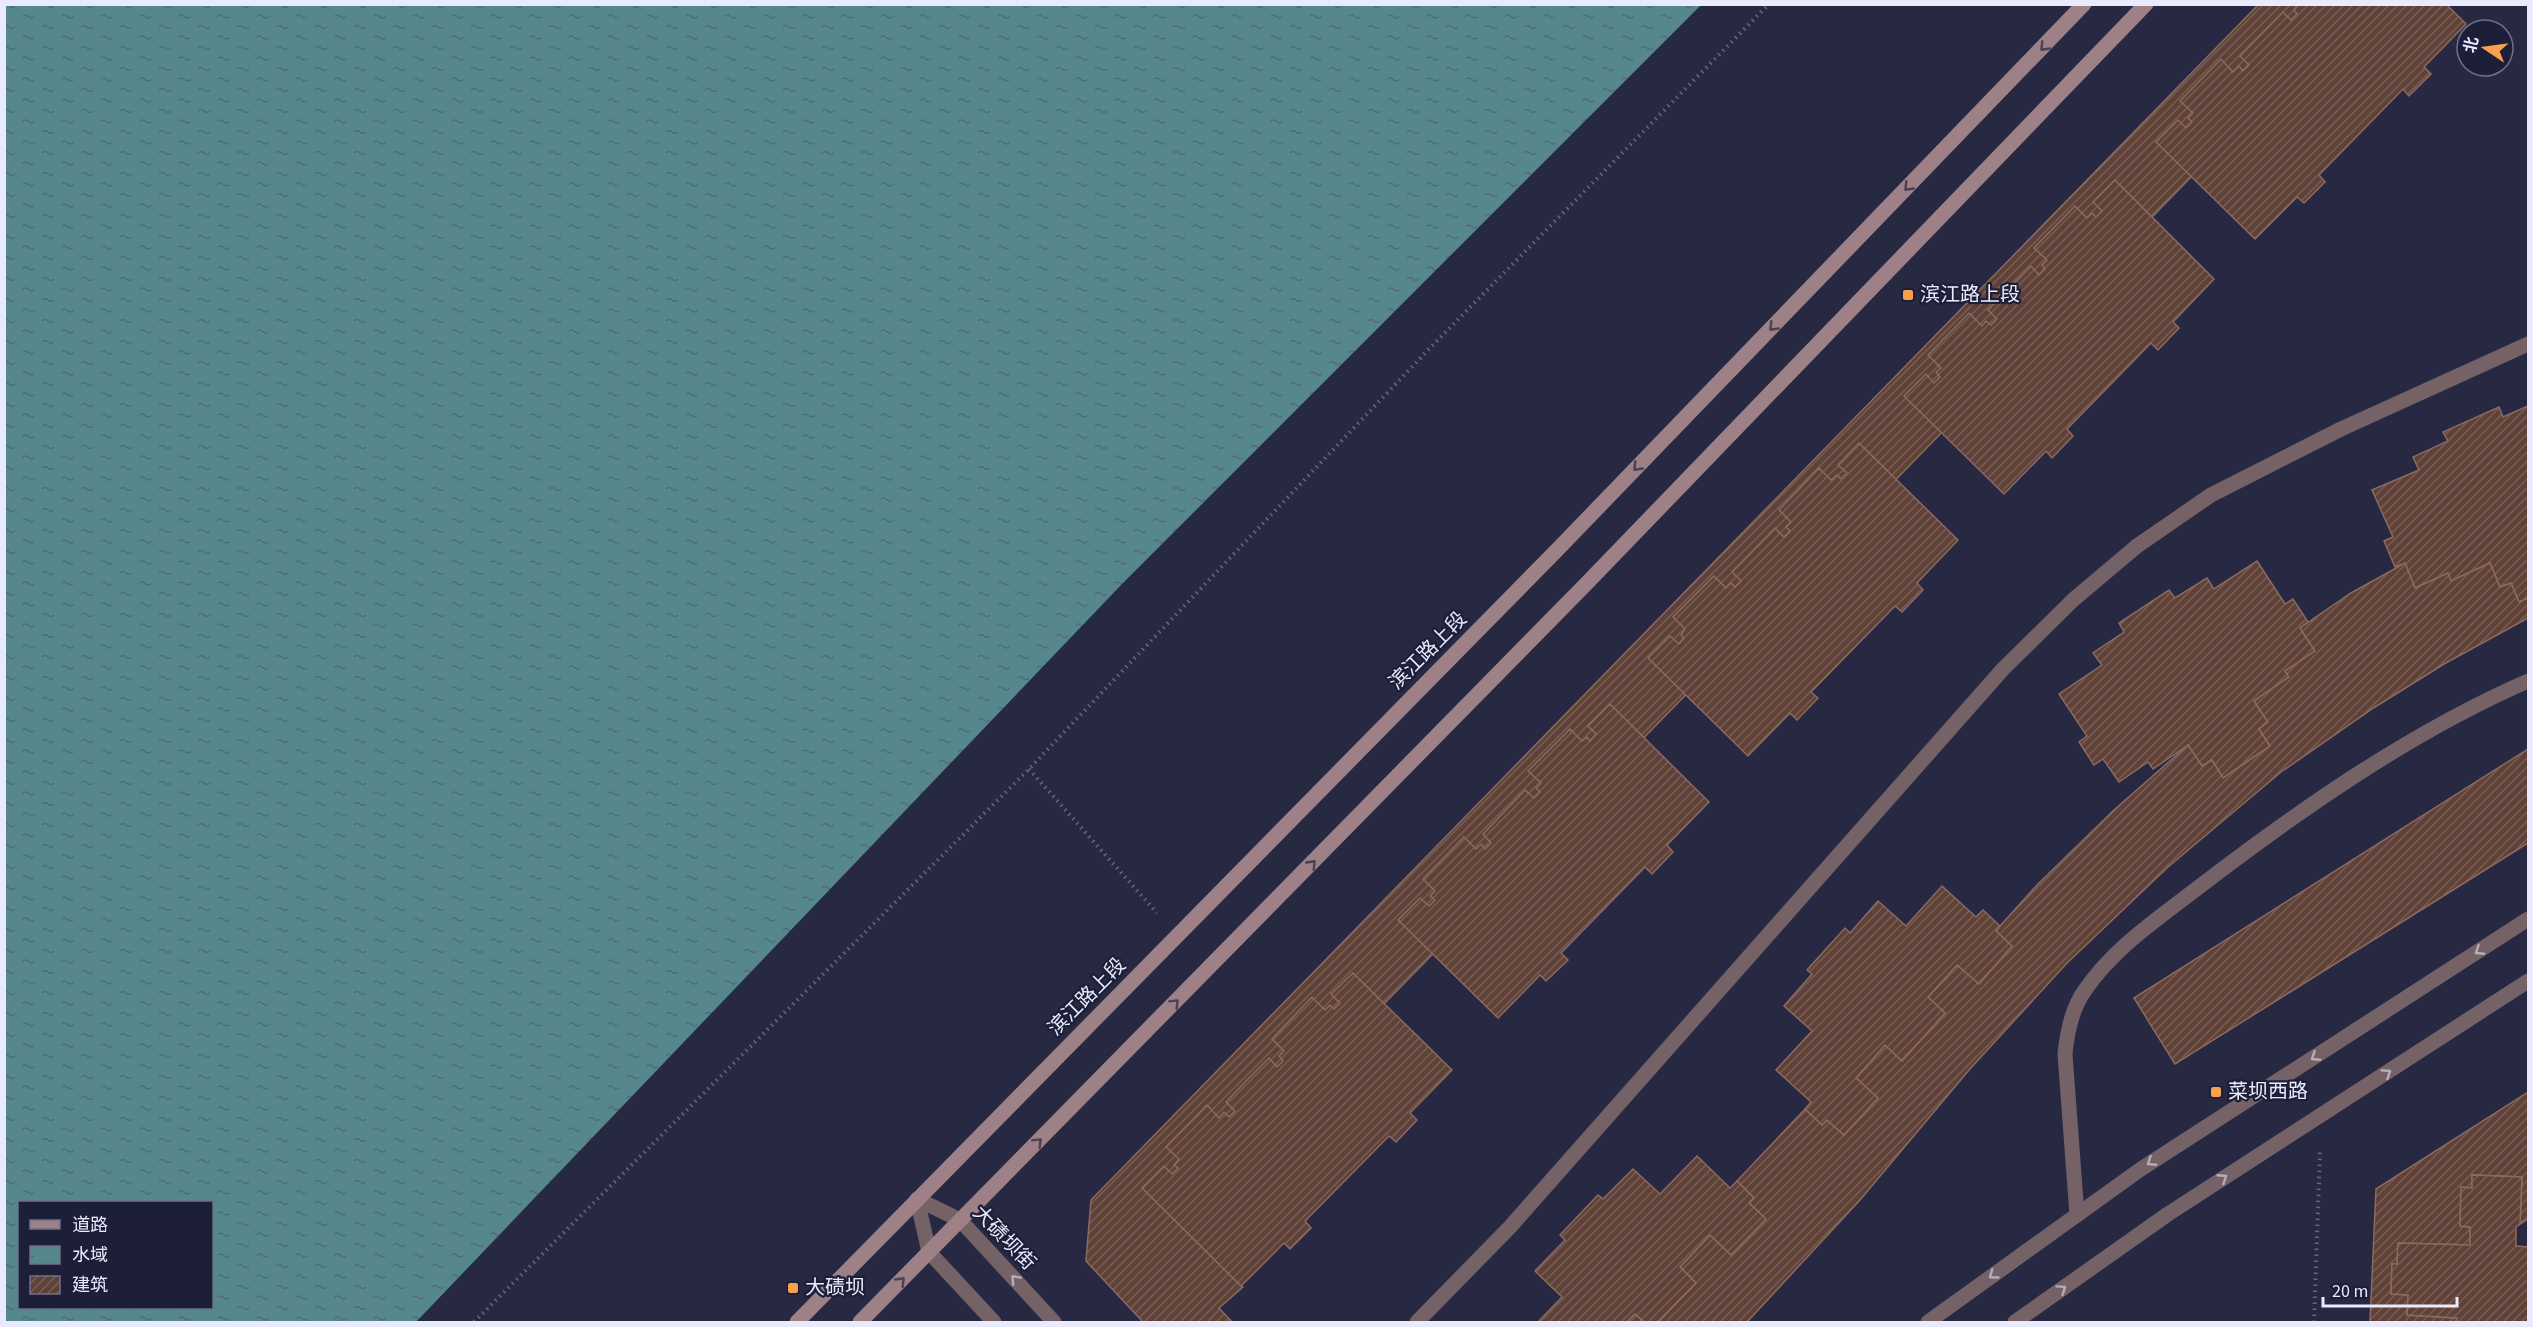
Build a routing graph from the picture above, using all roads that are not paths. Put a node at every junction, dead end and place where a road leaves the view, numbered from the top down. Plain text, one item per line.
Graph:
1 (2084, 4) edge
2 (2146, 4) edge
3 (2529, 344) edge
4 (2529, 681) edge
5 (2529, 920) edge
6 (2529, 981) edge
7 (917, 1200) junction
8 (2077, 1215) junction
9 (960, 1220) junction
10 (929, 1252) junction
11 (797, 1323) edge
12 (860, 1323) edge
13 (994, 1323) edge
14 (1054, 1323) edge
15 (1417, 1323) edge
16 (1928, 1323) edge
17 (2014, 1323) edge

1 -> 7 main road, 滨江路上段
9 -> 2 main road
3 - 15 street
4 - 8 street
5 -> 8 street
17 -> 6 street
7 - 9 street, 大碛坝街
7 - 10 street
7 - 11 main road, 滨江路上段
8 -> 16 street
9 - 10 main road
14 -> 9 street, 大碛坝街
12 -> 10 main road
10 - 13 street

